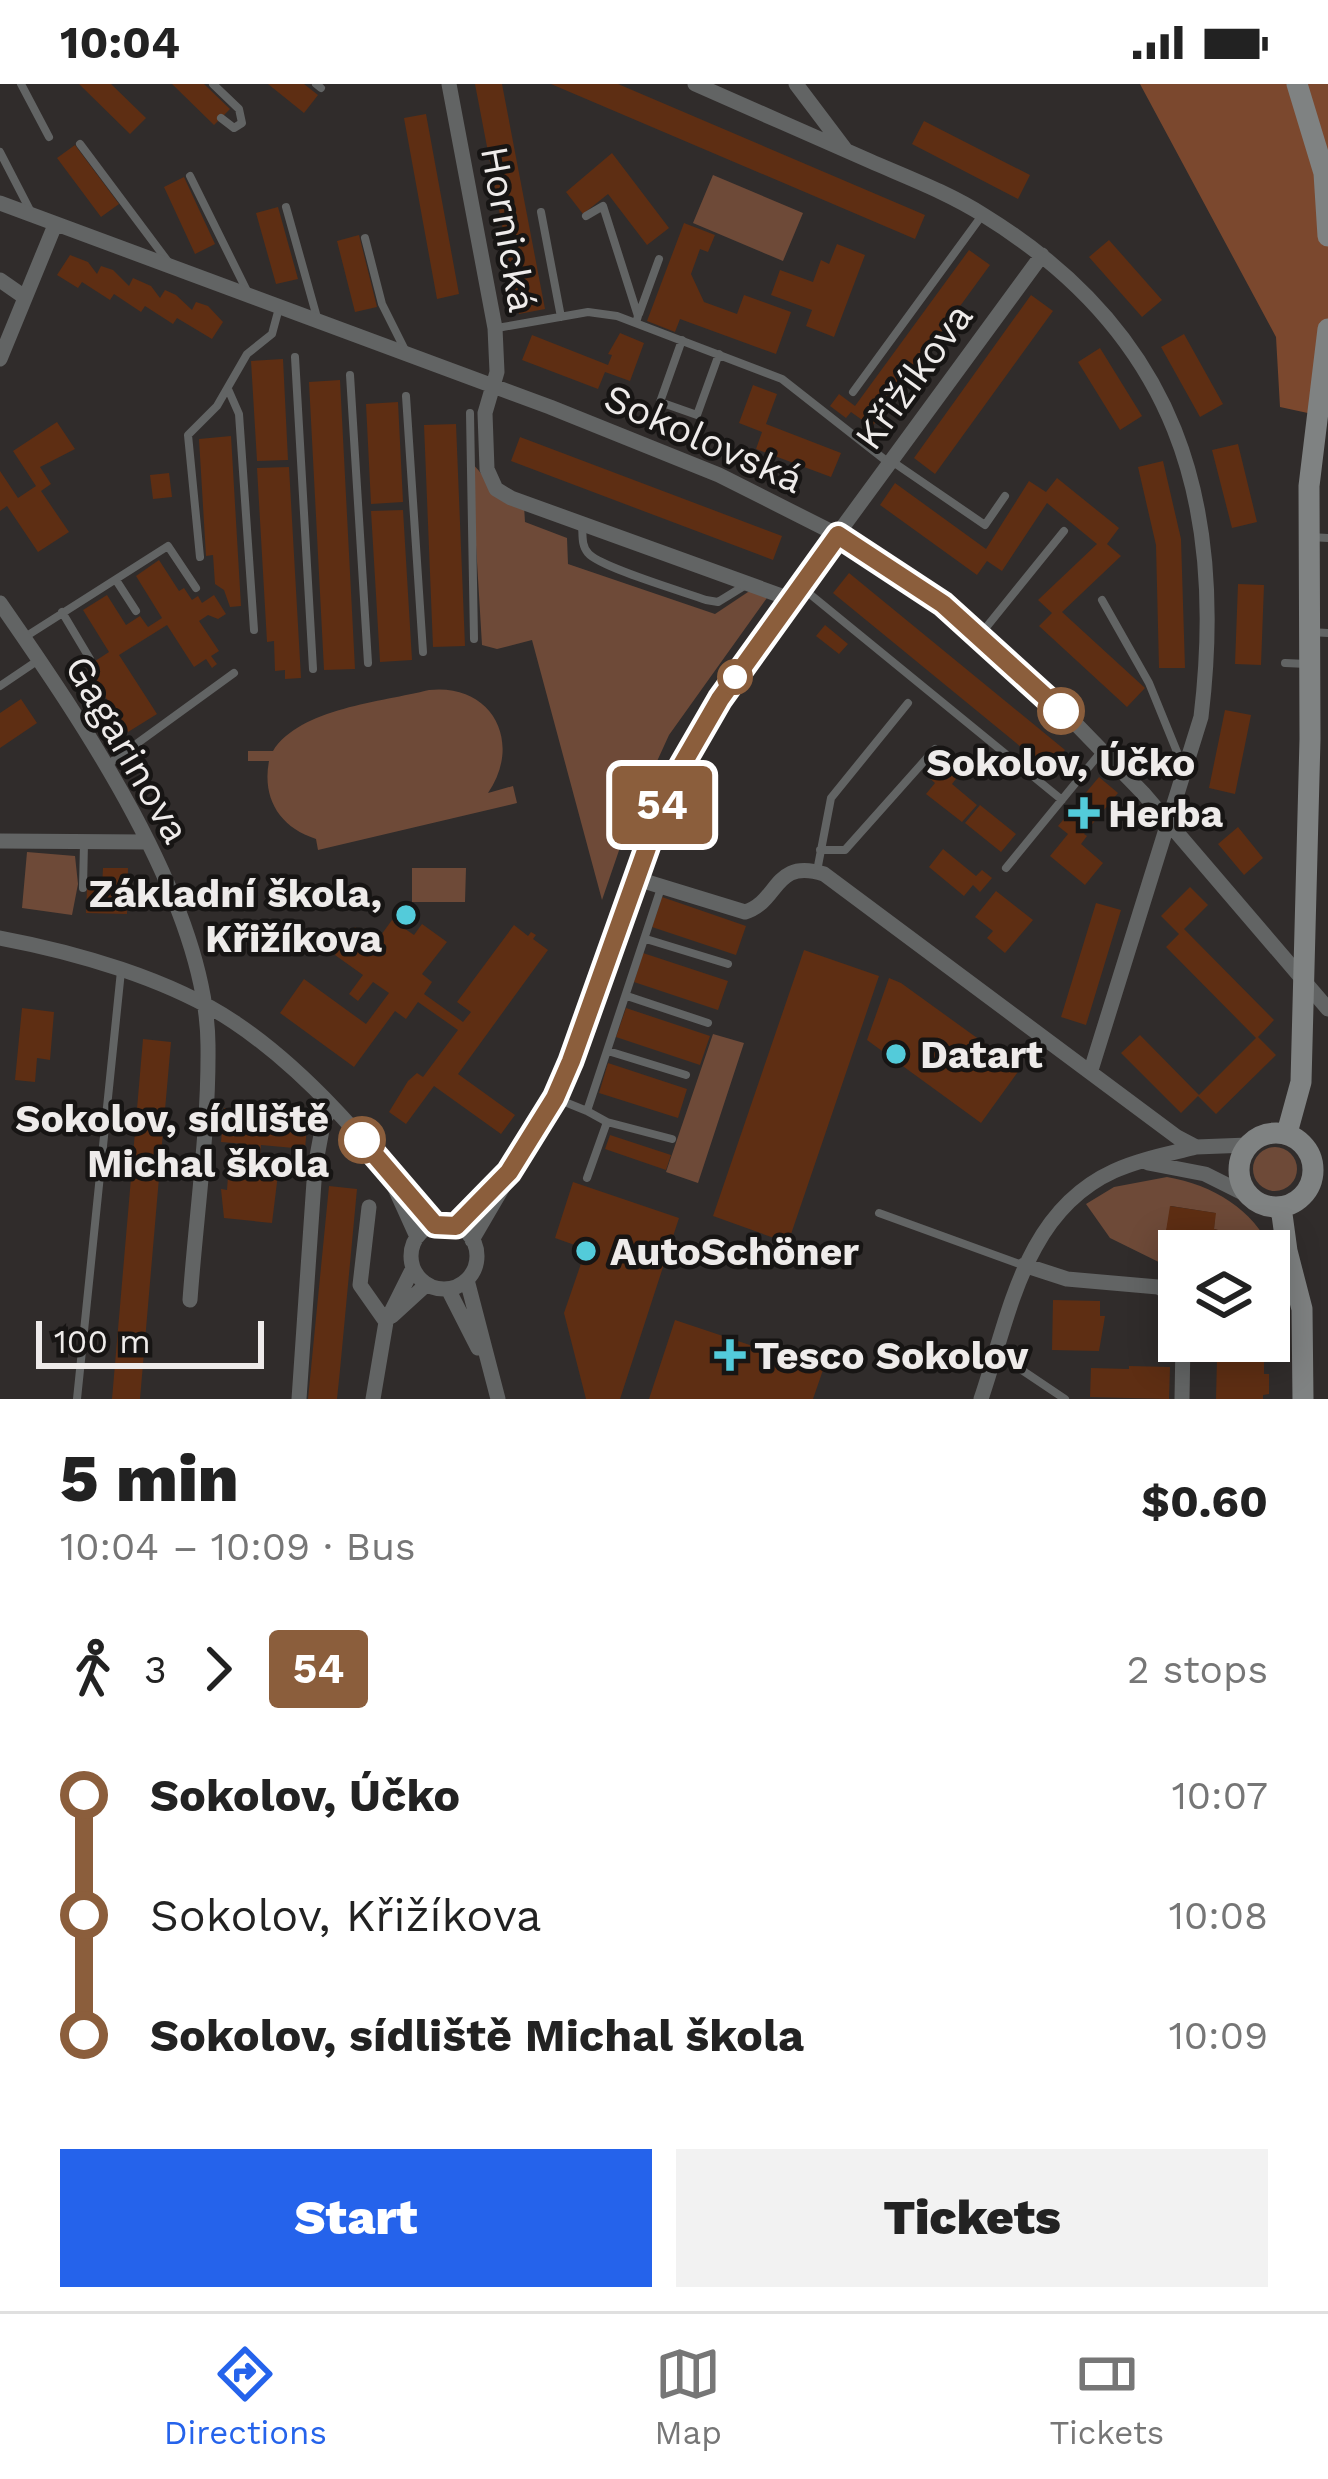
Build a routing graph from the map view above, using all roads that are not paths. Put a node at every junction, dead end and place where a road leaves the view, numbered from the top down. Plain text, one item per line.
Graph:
1 (21, 84) edge
2 (213, 84) edge
3 (449, 84) edge
4 (695, 84) edge
5 (796, 84) edge
6 (1297, 84) edge
7 (221, 118) dead end
8 (49, 137) dead end
9 (80, 144) dead end
10 (846, 150) junction
11 (0, 152) edge
12 (190, 176) dead end
13 (0, 203) edge
14 (286, 207) dead end
15 (541, 212) dead end
16 (983, 214) junction
17 (32, 216) junction
18 (586, 216) dead end
19 (55, 225) junction
20 (1328, 236) edge
21 (364, 238) dead end
22 (1042, 255) junction
23 (659, 259) dead end
24 (174, 268) junction
25 (0, 280) edge
26 (23, 296) junction
27 (250, 297) junction
28 (279, 308) junction
29 (561, 317) junction
30 (637, 319) junction
31 (319, 322) junction
32 (495, 328) junction
33 (1328, 328) edge
34 (682, 340) junction
35 (406, 353) junction
36 (719, 354) junction
37 (295, 357) dead end
38 (0, 359) edge
39 (350, 375) dead end
40 (493, 386) junction
41 (228, 389) junction
42 (853, 392) dead end
43 (406, 396) dead end
44 (470, 413) dead end
45 (1323, 417) edge
46 (891, 463) junction
47 (1005, 496) dead end
48 (582, 523) junction
49 (1064, 531) dead end
50 (838, 535) junction
51 (1318, 538) edge
52 (200, 557) dead end
53 (116, 580) junction
54 (748, 583) junction
55 (196, 588) dead end
56 (795, 592) junction
57 (1102, 600) dead end
58 (0, 603) edge
59 (136, 610) dead end
60 (62, 612) junction
61 (1318, 626) edge
62 (254, 630) dead end
63 (979, 636) junction
64 (24, 638) junction
65 (474, 639) dead end
66 (423, 652) dead end
67 (89, 658) dead end
68 (38, 660) junction
69 (368, 663) dead end
70 (313, 669) dead end
71 (234, 673) dead end
72 (0, 686) edge
73 (908, 704) dead end
74 (1319, 739) edge
75 (935, 749) dead end
76 (1102, 751) junction
77 (105, 766) junction
78 (1184, 770) junction
79 (1062, 800) junction
80 (1167, 823) junction
81 (0, 841) edge
82 (84, 842) junction
83 (146, 842) junction
84 (820, 850) junction
85 (1006, 868) dead end
86 (816, 872) junction
87 (634, 878) junction
88 (662, 887) junction
89 (83, 888) dead end
90 (0, 938) edge
91 (646, 939) junction
92 (728, 964) dead end
93 (121, 971) junction
94 (1317, 982) edge
95 (627, 996) junction
96 (203, 1004) junction
97 (1328, 1009) edge
98 (709, 1023) dead end
99 (608, 1051) junction
100 (1091, 1070) junction
101 (686, 1075) dead end
102 (555, 1098) junction
103 (332, 1109) junction
104 (587, 1111) junction
105 (607, 1122) junction
106 (1287, 1133) junction
107 (672, 1139) dead end
108 (1248, 1144) junction
109 (1196, 1148) junction
110 (381, 1160) junction
111 (1139, 1162) junction
112 (509, 1172) junction
113 (587, 1178) dead end
114 (1249, 1196) junction
115 (369, 1207) dead end
116 (1280, 1207) junction
117 (879, 1213) dead end
118 (435, 1225) junction
119 (456, 1226) junction
120 (417, 1237) junction
121 (472, 1240) junction
122 (1024, 1265) junction
123 (413, 1268) junction
124 (467, 1280) junction
125 (427, 1284) junction
126 (1158, 1287) edge
127 (448, 1289) junction
128 (190, 1300) dead end
129 (386, 1322) junction
130 (997, 1353) junction
131 (1183, 1362) edge
132 (490, 1372) junction
133 (1059, 1397) edge
134 (77, 1399) edge
135 (299, 1399) edge
136 (373, 1399) edge
137 (497, 1399) edge
138 (981, 1399) edge
139 (1182, 1399) edge
140 (1304, 1399) edge

1 - 8 lane
2 - 7 lane
3 - 32 street, Hornická
4 - 10 street
5 - 10 street
6 - 20 street
9 - 24 lane
10 - 16 street
11 - 17 lane
12 - 27 lane
13 - 17 street, Sokolovská
14 - 31 lane
15 - 29 lane
16 - 22 street
16 - 42 lane
17 - 19 street, Sokolovská
18 - 30 lane
19 - 24 street, Sokolovská
19 - 26 street
21 - 35 lane
22 - 46 street, Křižíkova
22 - 78 street
23 - 30 lane
24 - 27 street, Sokolovská
25 - 26 street
26 - 38 street
27 - 28 street, Sokolovská
28 - 31 street, Sokolovská
28 - 41 lane
29 - 30 lane
29 - 32 lane
30 - 34 lane
31 - 35 street, Sokolovská
32 - 40 street, Hornická
33 - 45 street
34 - 36 lane
34 - 36 lane
35 - 40 street, Sokolovská
36 - 46 lane
37 - 70 lane
39 - 69 lane
40 - 48 street, Hornická
40 - 50 street, Sokolovská
41 - 52 lane
41 - 62 lane
43 - 66 lane
44 - 65 lane
45 - 51 street
46 - 47 lane
46 - 50 street, Křižíkova
48 - 54 street
48 - 54 lane
49 - 63 lane
50 - 56 street, Křižíkova
50 - 63 street, Sokolovská
51 - 61 street
53 - 55 lane
53 - 59 lane
53 - 60 lane
54 - 56 street
56 - 79 lane
56 - 87 street, Křižíkova
57 - 78 lane
58 - 64 street, Gagarinova
60 - 64 lane
60 - 67 lane
61 - 74 street
63 - 76 street, Sokolovská
64 - 68 street, Gagarinova
68 - 72 lane
68 - 77 street, Gagarinova
71 - 77 lane
73 - 84 lane
74 - 94 street
75 - 84 lane
76 - 79 lane
76 - 80 street, Sokolovská
77 - 83 street, Gagarinova
78 - 80 street
79 - 85 lane
80 - 94 street, Sokolovská
80 - 100 street
81 - 82 street
82 - 83 street
82 - 89 lane
83 - 96 street, Gagarinova
84 - 86 lane
86 - 88 street
86 - 100 street
87 - 88 street
87 - 102 street, Křižíkova
88 - 91 lane
90 - 93 street
91 - 92 lane
91 - 95 lane
93 - 96 street
93 - 134 lane
94 - 97 street, Sokolovská
94 - 106 street
95 - 98 lane
95 - 99 lane
96 - 103 street
96 - 128 street, Gagarinova
99 - 101 lane
99 - 104 lane
100 - 109 street
102 - 104 lane
102 - 112 street, Křižíkova
103 - 110 street
103 - 135 street
104 - 105 lane
105 - 107 lane
105 - 113 lane
106 - 108 street
106 - 116 street
108 - 109 street
108 - 114 street
109 - 111 street
110 - 118 street
110 - 120 street
111 - 114 street
111 - 122 street
112 - 119 street, Křižíkova
112 - 121 street, Křižíkova
114 - 116 street
115 - 129 street
116 - 140 street
117 - 122 lane
118 - 119 street
118 - 120 street
119 - 121 street
120 - 123 street
121 - 124 street
122 - 126 street
122 - 130 street
123 - 125 street
123 - 129 street
124 - 127 street
124 - 132 street
125 - 127 street
125 - 129 street
127 - 132 street
129 - 136 street
130 - 133 lane
130 - 138 street
131 - 139 street
132 - 137 street

